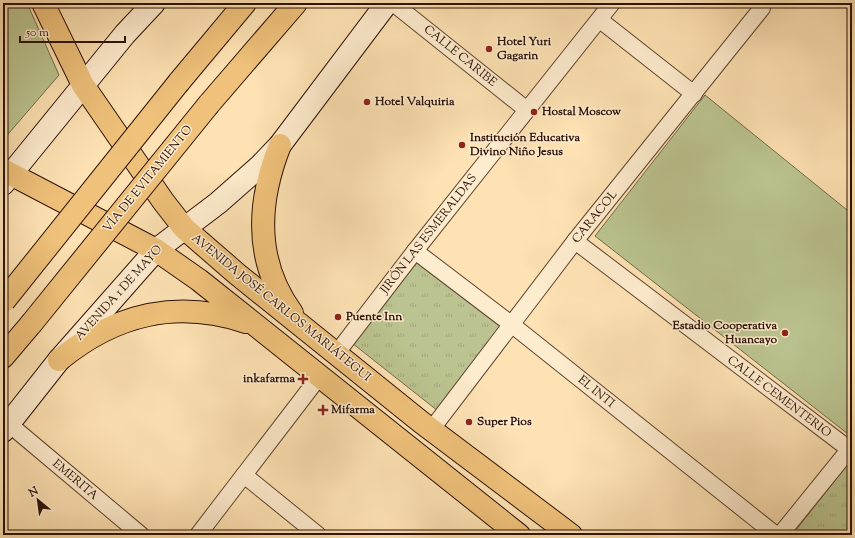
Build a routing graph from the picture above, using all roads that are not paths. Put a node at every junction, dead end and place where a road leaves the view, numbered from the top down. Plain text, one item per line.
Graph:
1 (154, 3) edge
2 (245, 3) edge
3 (296, 3) edge
4 (388, 3) edge
5 (393, 3) edge
6 (612, 3) edge
7 (50, 6) edge
8 (762, 8) dead end
9 (600, 20) junction
10 (83, 85) junction
11 (694, 94) junction
12 (527, 110) junction
13 (280, 145) junction
14 (6, 176) edge
15 (184, 228) junction
16 (575, 241) junction
17 (156, 250) junction
18 (415, 251) junction
19 (3, 302) edge
20 (511, 324) junction
21 (255, 325) junction
22 (306, 329) junction
23 (336, 354) junction
24 (3, 356) edge
25 (59, 360) junction
26 (319, 377) junction
27 (6, 428) edge
28 (431, 430) junction
29 (850, 447) edge
30 (244, 475) junction
31 (142, 535) edge
32 (198, 535) edge
33 (318, 535) edge
34 (519, 535) edge
35 (571, 535) edge
36 (776, 535) edge
37 (780, 535) edge

1 - 10 main road
2 - 19 main road, bridge
3 - 24 main road, VÍA DE EVITAMIENTO, bridge
4 - 13 main road, AVENIDA 1 DE MAYO
5 - 12 street, CALLE CARIBE
6 - 9 street, JIRÓN LAS ESMERALDAS
7 - 10 main road, AVENIDA JOSÉ CARLOS MARIÁTEGUI
8 - 11 street, CARACOL
9 - 11 street
9 - 12 street, JIRÓN LAS ESMERALDAS
10 - 14 main road
10 - 15 main road, AVENIDA JOSÉ CARLOS MARIÁTEGUI
11 - 16 street, CARACOL
12 - 18 street, JIRÓN LAS ESMERALDAS
13 - 15 main road, AVENIDA 1 DE MAYO
13 - 22 main road
14 - 17 main road
15 - 17 main road, AVENIDA 1 DE MAYO
15 - 22 main road, AVENIDA JOSÉ CARLOS MARIÁTEGUI
16 - 20 street, CARACOL
16 - 29 street, CALLE CEMENTERIO
17 - 21 main road
17 - 25 main road, AVENIDA 1 DE MAYO
18 - 20 street, EL INTI
18 - 23 street, JIRÓN LAS ESMERALDAS
20 - 28 street, CARACOL
20 - 36 street, EL INTI
21 - 25 main road
21 - 26 main road
22 - 23 main road, AVENIDA JOSÉ CARLOS MARIÁTEGUI
23 - 28 main road, AVENIDA JOSÉ CARLOS MARIÁTEGUI
25 - 27 main road, AVENIDA 1 DE MAYO
26 - 30 street
26 - 34 main road
27 - 31 street, EMERITA
28 - 35 main road, AVENIDA JOSÉ CARLOS MARIÁTEGUI
29 - 37 street
30 - 32 street
30 - 33 street

